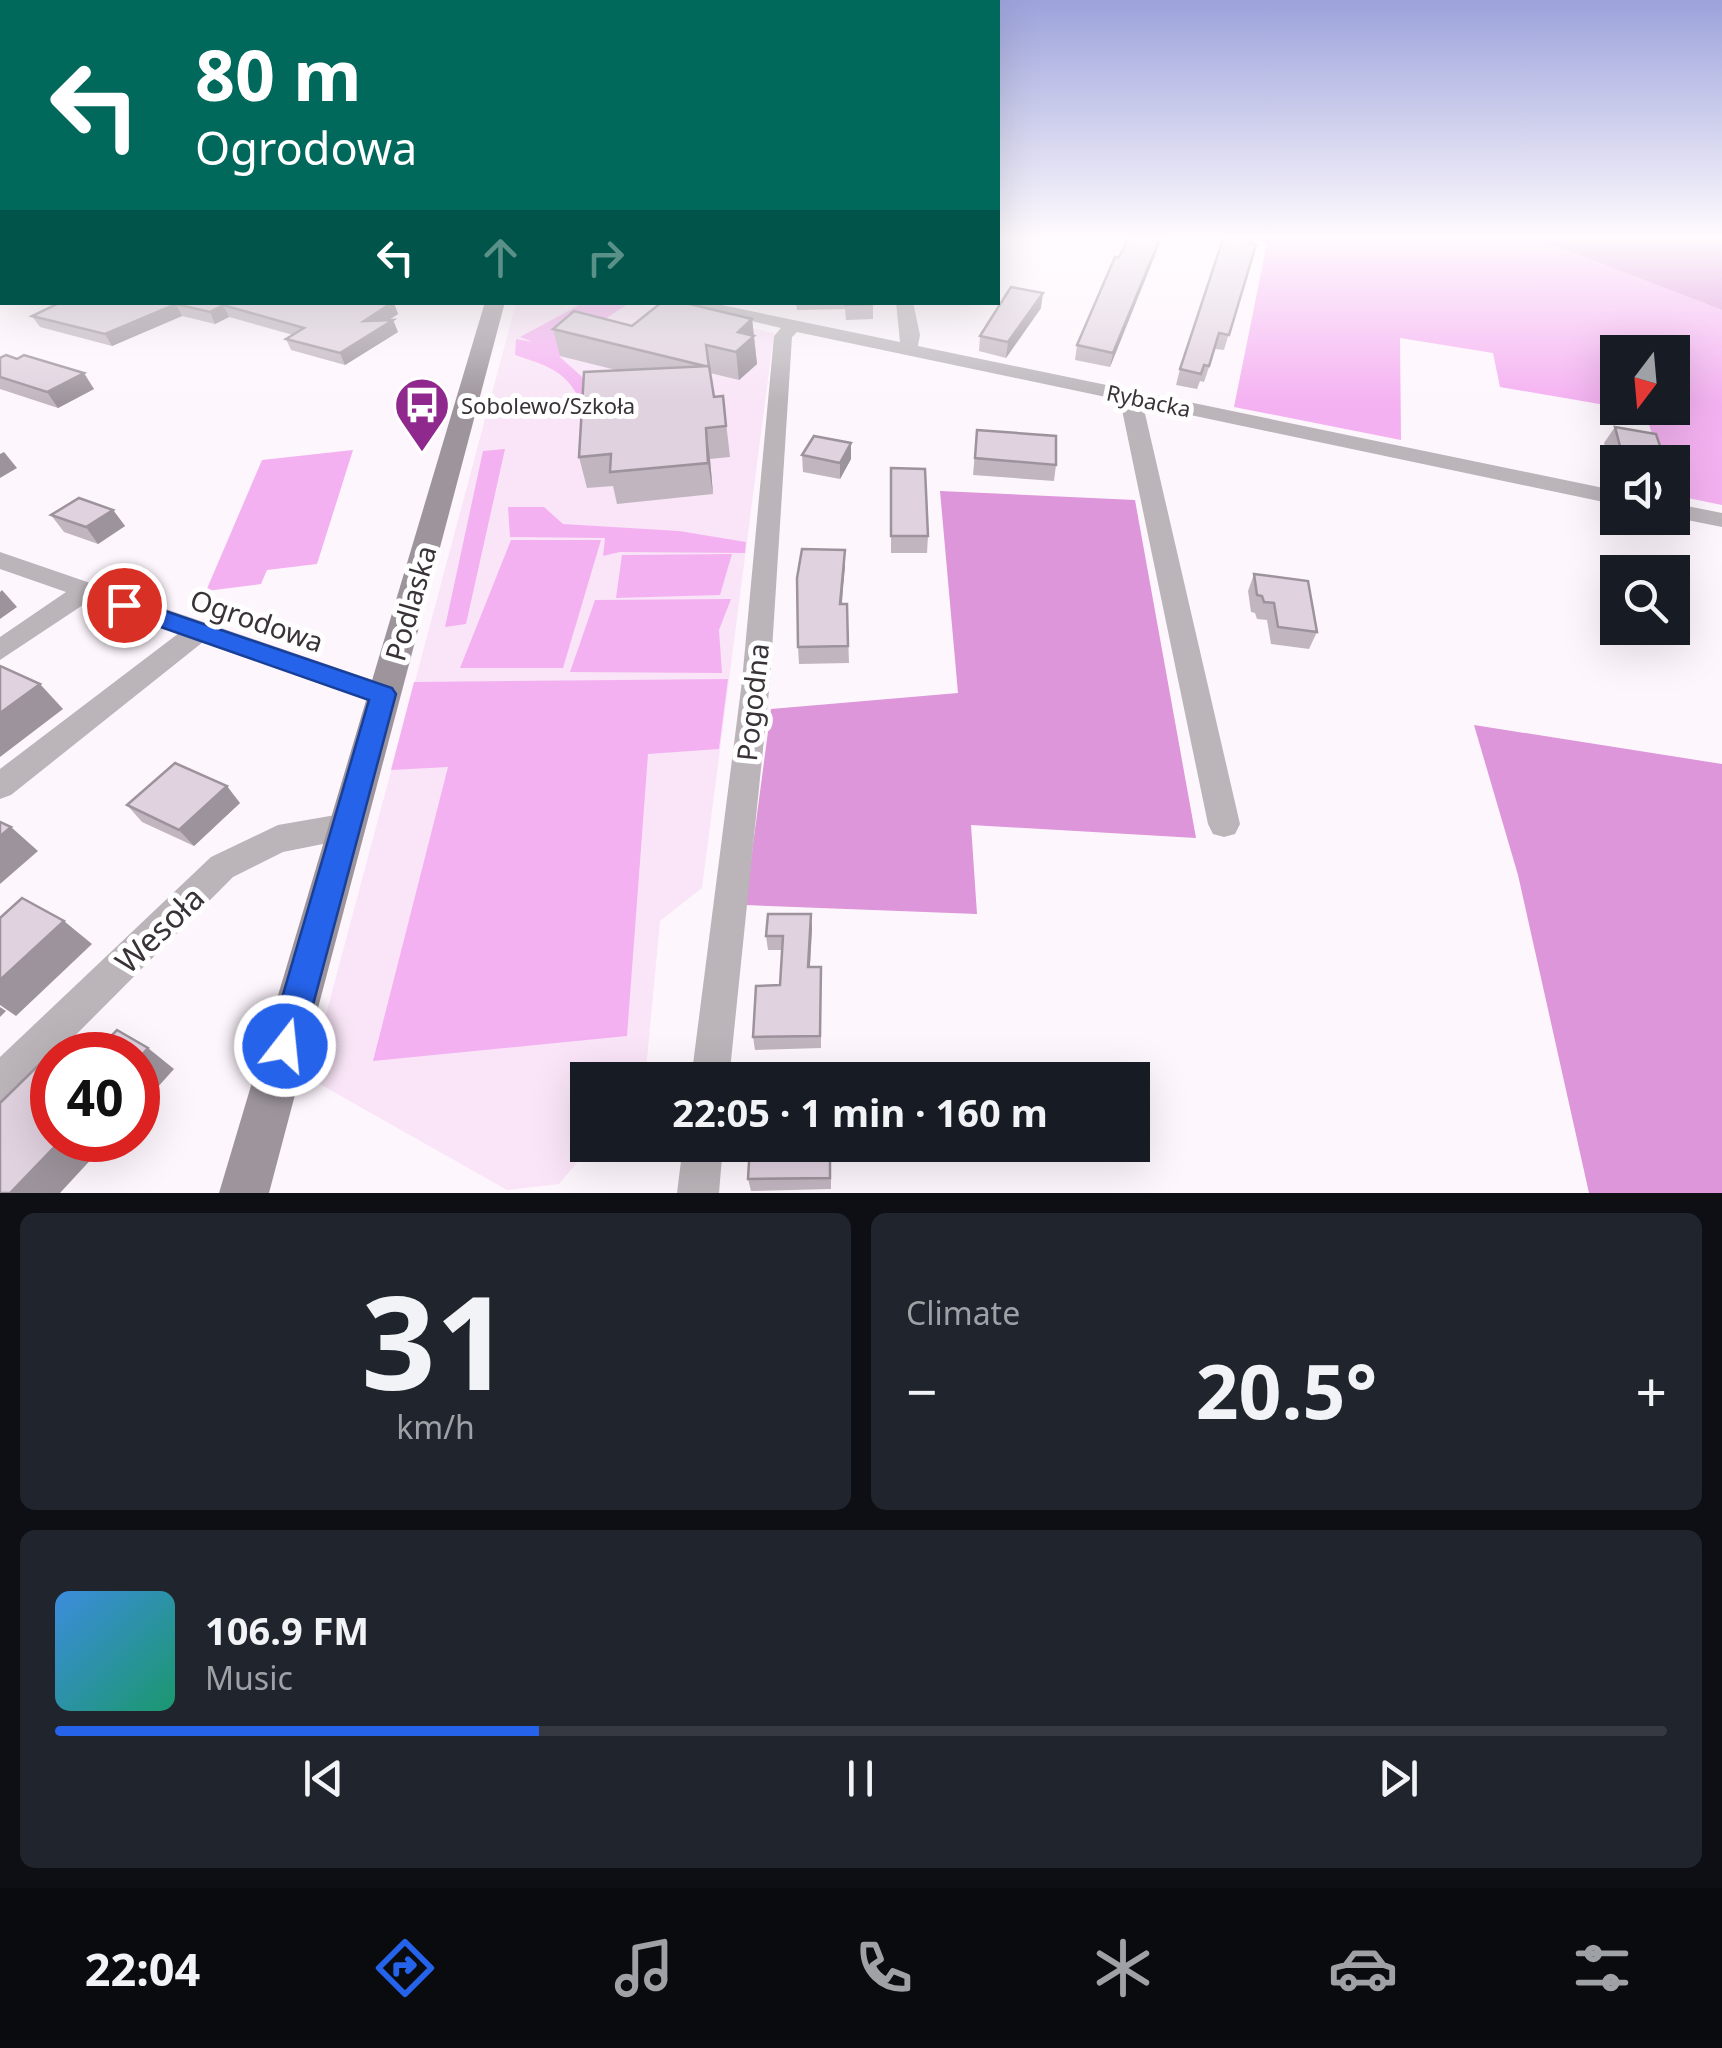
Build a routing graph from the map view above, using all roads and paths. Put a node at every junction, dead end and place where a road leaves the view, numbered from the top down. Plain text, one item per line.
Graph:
1 (494, 305) edge
2 (693, 305) edge
3 (905, 305) edge
4 (792, 327) junction
5 (907, 352) junction
6 (1136, 396) junction
7 (1600, 494) edge
8 (1690, 514) edge
9 (1722, 520) edge
10 (0, 560) edge
11 (86, 591) junction
12 (198, 632) junction
13 (0, 650) edge
14 (384, 694) junction
15 (0, 786) edge
16 (1224, 824) dead end
17 (347, 826) junction
18 (712, 1062) edge
19 (0, 1083) edge
20 (701, 1162) edge
21 (244, 1193) edge
22 (698, 1193) edge

1 - 14 street, Podlaska
2 - 4 street, Rybacka
3 - 5 street
4 - 5 street, Rybacka
4 - 18 street, Pogodna
5 - 6 street, Rybacka
6 - 7 street, Rybacka
6 - 16 street
8 - 9 street
10 - 11 street, Ogrodowa
11 - 12 street, Ogrodowa
11 - 13 street
12 - 14 street, Ogrodowa
12 - 15 street
14 - 17 street, Podlaska
17 - 19 street, Wesoła
17 - 21 street, Podlaska
20 - 22 street

